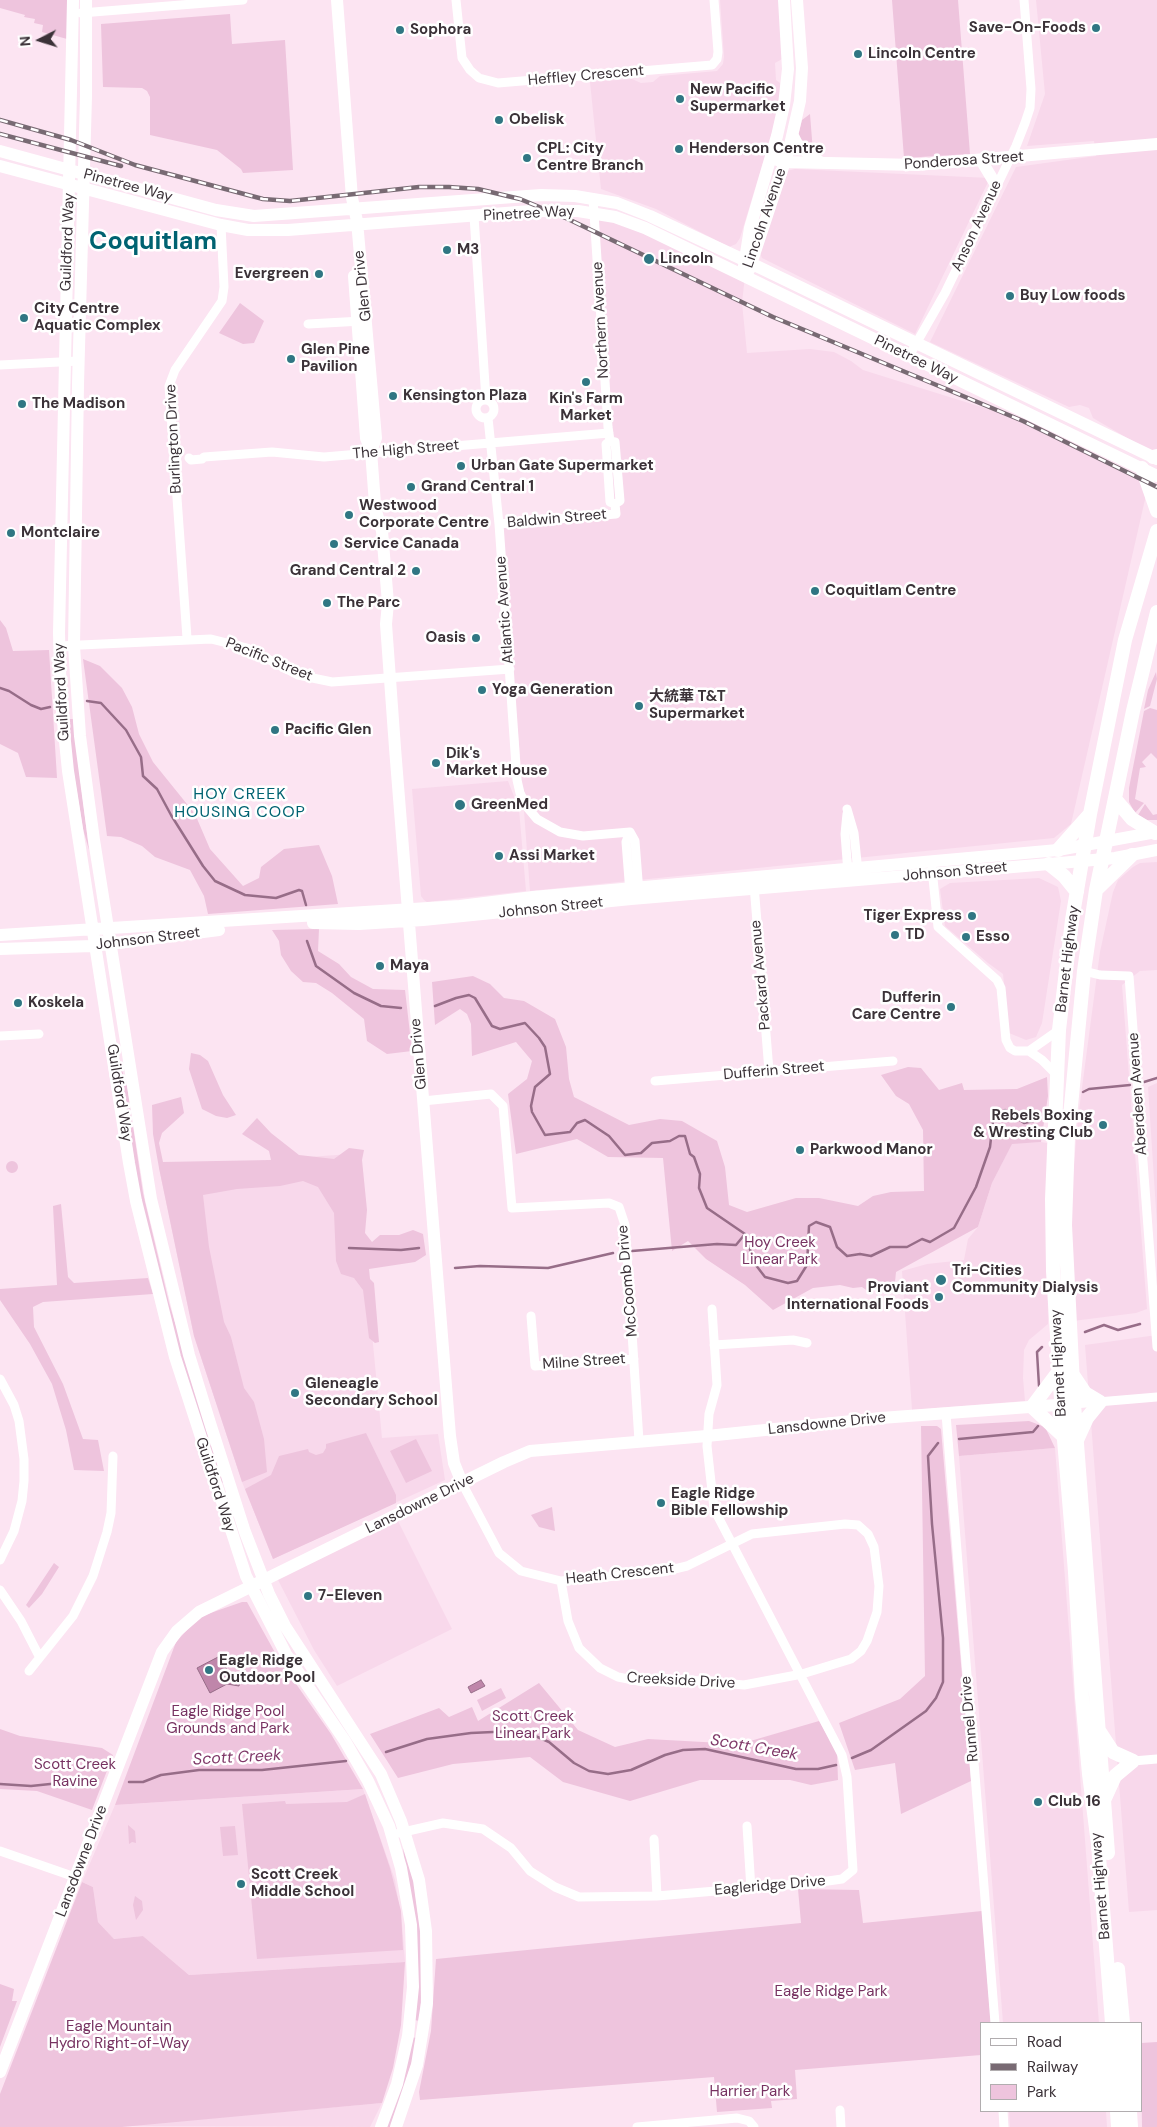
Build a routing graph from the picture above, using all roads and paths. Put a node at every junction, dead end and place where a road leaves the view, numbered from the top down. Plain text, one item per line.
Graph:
1 (73, 0) edge
2 (243, 0) edge
3 (337, 0) edge
4 (456, 0) edge
5 (714, 0) edge
6 (784, 0) edge
7 (797, 0) edge
8 (1024, 0) edge
9 (81, 9) edge
10 (793, 136) junction
11 (1157, 144) edge
12 (0, 151) edge
13 (771, 158) junction
14 (1010, 158) junction
15 (981, 160) junction
16 (784, 162) junction
17 (821, 163) junction
18 (0, 166) edge
19 (70, 171) junction
20 (84, 175) junction
21 (70, 184) junction
22 (996, 185) junction
23 (84, 188) junction
24 (593, 198) junction
25 (353, 210) junction
26 (594, 213) junction
27 (240, 214) junction
28 (474, 216) junction
29 (221, 225) junction
30 (354, 225) junction
31 (748, 262) junction
32 (745, 276) junction
33 (357, 320) junction
34 (308, 324) dead end
35 (921, 341) junction
36 (914, 359) junction
37 (64, 361) junction
38 (79, 361) junction
39 (0, 365) edge
40 (371, 370) junction
41 (486, 400) junction
42 (488, 418) junction
43 (609, 437) junction
44 (490, 443) junction
45 (371, 452) junction
46 (1156, 458) edge
47 (174, 459) junction
48 (1142, 468) junction
49 (1157, 476) edge
50 (1157, 511) edge
51 (616, 514) joint
52 (498, 524) junction
53 (1157, 531) edge
54 (1157, 612) edge
55 (187, 638) junction
56 (59, 646) junction
57 (74, 646) junction
58 (510, 670) junction
59 (390, 678) junction
60 (1116, 800) junction
61 (1090, 814) junction
62 (1156, 832) edge
63 (1107, 842) junction
64 (1085, 846) junction
65 (1058, 850) junction
66 (1157, 850) edge
67 (1132, 855) junction
68 (1103, 859) junction
69 (1082, 861) junction
70 (1049, 864) junction
71 (932, 868) junction
72 (853, 875) junction
73 (754, 884) junction
74 (1096, 890) junction
75 (1077, 892) junction
76 (634, 893) junction
77 (409, 915) junction
78 (108, 930) junction
79 (94, 931) junction
80 (0, 935) edge
81 (110, 944) junction
82 (97, 945) junction
83 (0, 949) edge
84 (1084, 971) junction
85 (1060, 1030) junction
86 (38, 1034) dead end
87 (0, 1036) edge
88 (1029, 1051) junction
89 (894, 1061) dead end
90 (769, 1071) junction
91 (1056, 1074) junction
92 (655, 1081) dead end
93 (423, 1101) junction
94 (712, 1309) dead end
95 (531, 1316) dead end
96 (807, 1343) dead end
97 (714, 1345) junction
98 (1157, 1347) edge
99 (634, 1359) junction
100 (1066, 1373) junction
101 (0, 1379) edge
102 (1157, 1397) edge
103 (1100, 1402) junction
104 (1068, 1405) junction
105 (1032, 1407) junction
106 (946, 1414) junction
107 (707, 1436) junction
108 (1063, 1436) junction
109 (1077, 1440) junction
110 (639, 1442) junction
111 (113, 1456) dead end
112 (462, 1483) junction
113 (731, 1543) junction
114 (0, 1560) edge
115 (264, 1580) junction
116 (561, 1581) junction
117 (251, 1586) junction
118 (0, 1590) edge
119 (39, 1656) junction
120 (29, 1671) dead end
121 (802, 1674) junction
122 (1098, 1728) junction
123 (1087, 1754) junction
124 (1157, 1759) edge
125 (1133, 1761) junction
126 (1101, 1763) junction
127 (1104, 1801) junction
128 (747, 1826) dead end
129 (405, 1831) junction
130 (392, 1836) junction
131 (654, 1840) dead end
132 (0, 1853) edge
133 (75, 1877) junction
134 (751, 1889) junction
135 (657, 1896) junction
136 (995, 2022) edge
137 (1112, 2022) edge
138 (1122, 2022) edge
139 (0, 2072) edge
140 (840, 2110) dead end
141 (1003, 2112) edge
142 (1117, 2112) edge
143 (1130, 2112) edge
144 (674, 2125) edge
145 (381, 2127) edge
146 (396, 2127) edge
147 (637, 2127) edge
148 (754, 2127) edge
149 (841, 2127) edge
150 (1004, 2127) edge
151 (1118, 2127) edge
152 (1131, 2127) edge

1 - 9 main road, Guildford Way
2 - 9 street
3 - 25 main road, Glen Drive
4 - 5 street, Heffley Crescent
6 - 13 main road, Lincoln Avenue
7 - 10 main road, Lincoln Avenue
8 - 14 street, Anson Avenue
9 - 19 main road, Guildford Way
9 - 20 main road, Guildford Way
10 - 16 main road, Lincoln Avenue
10 - 17 main road
11 - 14 main road, Ponderosa Street
12 - 19 main road, Pinetree Way
13 - 16 main road, Ponderosa Street
13 - 31 main road, Lincoln Avenue
14 - 15 main road, Ponderosa Street
14 - 22 street, Anson Avenue
15 - 17 main road, Ponderosa Street
15 - 22 main road
16 - 17 main road, Ponderosa Street
16 - 31 main road, Lincoln Avenue
18 - 21 main road, Pinetree Way
19 - 20 main road, Pinetree Way
19 - 21 main road, Guildford Way
20 - 23 main road, Guildford Way
20 - 27 main road, Pinetree Way
21 - 23 main road, Pinetree Way
21 - 37 main road, Guildford Way
22 - 35 street, Anson Avenue
23 - 29 main road, Pinetree Way
23 - 38 main road, Guildford Way
24 - 25 main road, Pinetree Way
24 - 26 street, Northern Avenue
24 - 31 main road, Pinetree Way
25 - 27 main road, Pinetree Way
25 - 30 main road, Glen Drive
26 - 28 main road, Pinetree Way
26 - 32 main road, Pinetree Way
26 - 43 street, Northern Avenue
27 - 29 main road
28 - 30 main road, Pinetree Way
28 - 41 street
29 - 30 main road, Pinetree Way
29 - 47 street, Burlington Drive
30 - 33 main road, Glen Drive
30 - 40 main road, Glen Drive
31 - 32 main road, Lincoln Avenue
31 - 35 main road, Pinetree Way
32 - 36 main road, Pinetree Way
33 - 34 street
33 - 40 street
33 - 45 main road, Glen Drive
35 - 36 street, Anson Avenue
35 - 46 main road, Pinetree Way
36 - 48 main road, Pinetree Way
37 - 38 street
37 - 39 street
37 - 56 main road, Guildford Way
38 - 57 main road, Guildford Way
40 - 45 main road, Glen Drive
41 - 42 street
41 - 42 street
42 - 44 street, Atlantic Avenue
43 - 44 street, The High Street
43 - 51 street, Northern Avenue
44 - 45 street, The High Street
44 - 52 street, Atlantic Avenue
45 - 47 street, The High Street
45 - 59 main road, Glen Drive
47 - 55 street, Burlington Drive
48 - 49 main road, Pinetree Way
48 - 50 main road
51 - 52 street, Baldwin Street
52 - 58 street, Atlantic Avenue
53 - 61 main road, Barnet Highway
54 - 60 main road, Barnet Highway
55 - 57 street, Pacific Street
55 - 59 street, Pacific Street
56 - 57 street, Pacific Street
56 - 79 main road, Guildford Way
57 - 78 main road, Guildford Way
58 - 59 street, Pacific Street
58 - 76 street, Atlantic Avenue
59 - 77 main road, Glen Drive
60 - 62 main road
60 - 63 main road, Barnet Highway
61 - 64 main road, Barnet Highway
61 - 65 main road
62 - 63 main road, Johnson Street
63 - 64 main road, Johnson Street
63 - 68 main road, Barnet Highway
64 - 65 main road, Johnson Street
64 - 69 main road, Barnet Highway
65 - 71 main road, Johnson Street
66 - 67 main road, Johnson Street
67 - 68 main road, Johnson Street
67 - 74 main road
68 - 69 main road, Johnson Street
68 - 74 main road, Barnet Highway
69 - 70 main road, Johnson Street
69 - 75 main road, Barnet Highway
70 - 71 main road, Johnson Street
70 - 75 main road
71 - 72 main road, Johnson Street
71 - 88 street
72 - 72 street
72 - 73 main road, Johnson Street
73 - 76 main road, Johnson Street
73 - 90 street, Packard Avenue
74 - 84 main road, Barnet Highway
75 - 85 main road, Barnet Highway
76 - 77 main road, Johnson Street
77 - 78 main road, Johnson Street
77 - 81 main road, Johnson Street
77 - 93 main road, Glen Drive
78 - 79 main road, Johnson Street
78 - 81 main road, Guildford Way
79 - 80 main road, Johnson Street
79 - 82 main road, Guildford Way
81 - 82 main road, Johnson Street
81 - 115 main road, Guildford Way
82 - 83 main road, Johnson Street
82 - 117 main road, Guildford Way
84 - 98 street, Aberdeen Avenue
84 - 100 main road, Barnet Highway
85 - 88 street
85 - 91 main road, Barnet Highway
86 - 87 street
88 - 91 street
89 - 90 street, Dufferin Street
90 - 92 street, Dufferin Street
91 - 100 main road, Barnet Highway
93 - 99 street, McCoomb Drive
93 - 112 main road, Glen Drive
94 - 97 street, Eagleridge Drive
95 - 99 street, Milne Street
96 - 97 street
97 - 107 street, Eagleridge Drive
99 - 110 street, McCoomb Drive
100 - 103 main road
100 - 104 main road, Barnet Highway
100 - 105 main road
101 - 114 street
102 - 103 street, Lansdowne Drive
103 - 104 street, Lansdowne Drive
103 - 109 main road
104 - 105 main road, Lansdowne Drive
104 - 108 main road, Barnet Highway
104 - 109 main road, Barnet Highway
105 - 106 main road, Lansdowne Drive
105 - 108 main road
106 - 107 main road, Lansdowne Drive
106 - 136 street, Runnel Drive
107 - 110 main road, Lansdowne Drive
107 - 113 street, Eagleridge Drive
108 - 123 main road, Barnet Highway
109 - 122 main road, Barnet Highway
110 - 112 main road, Lansdowne Drive
111 - 119 street
112 - 115 main road, Lansdowne Drive
112 - 116 street, Heath Crescent
113 - 116 street, Heath Crescent
113 - 121 street, Eagleridge Drive
113 - 121 street, Heath Crescent
115 - 117 main road, Lansdowne Drive
115 - 129 main road, Guildford Way
116 - 121 street, Creekside Drive
117 - 130 main road, Guildford Way
117 - 133 main road, Lansdowne Drive
118 - 119 street
119 - 120 street
121 - 134 street, Eagleridge Drive
122 - 125 main road
122 - 126 main road, Barnet Highway
123 - 126 main road
123 - 137 main road, Barnet Highway
124 - 125 street
125 - 126 main road
125 - 127 main road
126 - 127 main road, Barnet Highway
127 - 138 main road, Barnet Highway
128 - 134 street
129 - 130 street, Eagleridge Drive
129 - 135 street, Eagleridge Drive
129 - 146 main road, Guildford Way
130 - 145 main road, Guildford Way
131 - 135 street
132 - 133 street
133 - 139 main road, Lansdowne Drive
134 - 135 street, Eagleridge Drive
140 - 149 street
141 - 150 street
142 - 151 main road
143 - 152 main road
144 - 147 street
144 - 148 street

